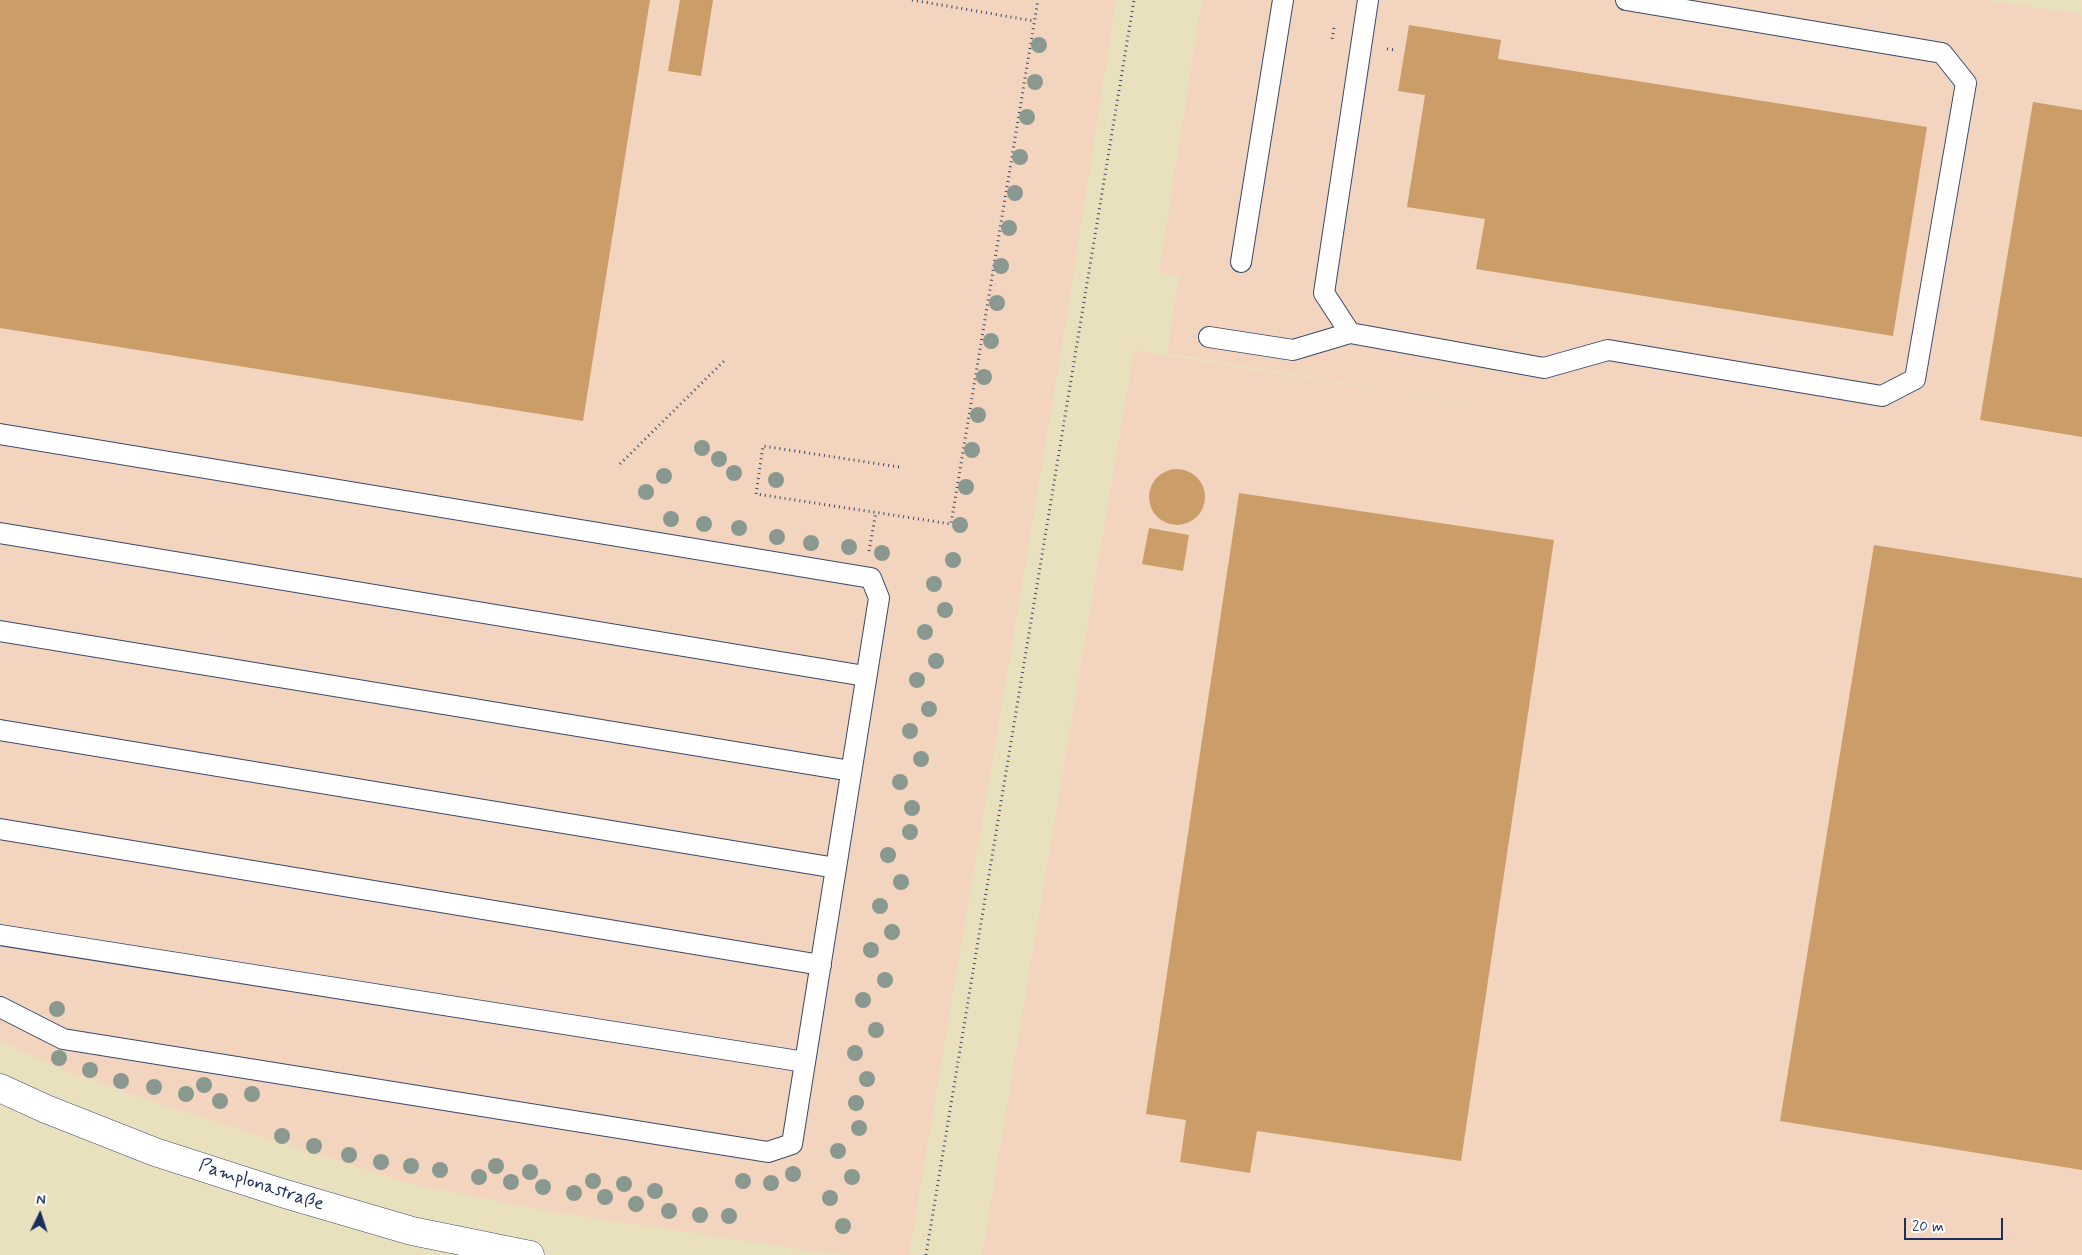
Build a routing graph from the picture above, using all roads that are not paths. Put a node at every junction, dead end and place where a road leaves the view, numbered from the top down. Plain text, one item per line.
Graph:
1 (1283, 0) edge
2 (1368, 0) edge
3 (1626, 0) edge
4 (1240, 262) dead end
5 (1350, 333) junction
6 (1209, 337) dead end
7 (0, 434) edge
8 (0, 533) edge
9 (0, 630) edge
10 (864, 676) junction
11 (0, 730) edge
12 (851, 771) junction
13 (0, 829) edge
14 (836, 868) junction
15 (0, 934) edge
16 (821, 965) junction
17 (0, 1007) edge
18 (804, 1062) junction
19 (0, 1088) edge
20 (530, 1255) edge

1 - 4 lane
2 - 5 lane
3 - 5 lane
5 - 6 lane
7 - 10 lane
8 - 10 lane
9 - 12 lane
10 - 12 lane
11 - 14 lane
12 - 14 lane
13 - 16 lane
14 - 16 lane
15 - 18 lane
16 - 18 lane
17 - 18 lane
19 - 20 street, Pamplonastraße

